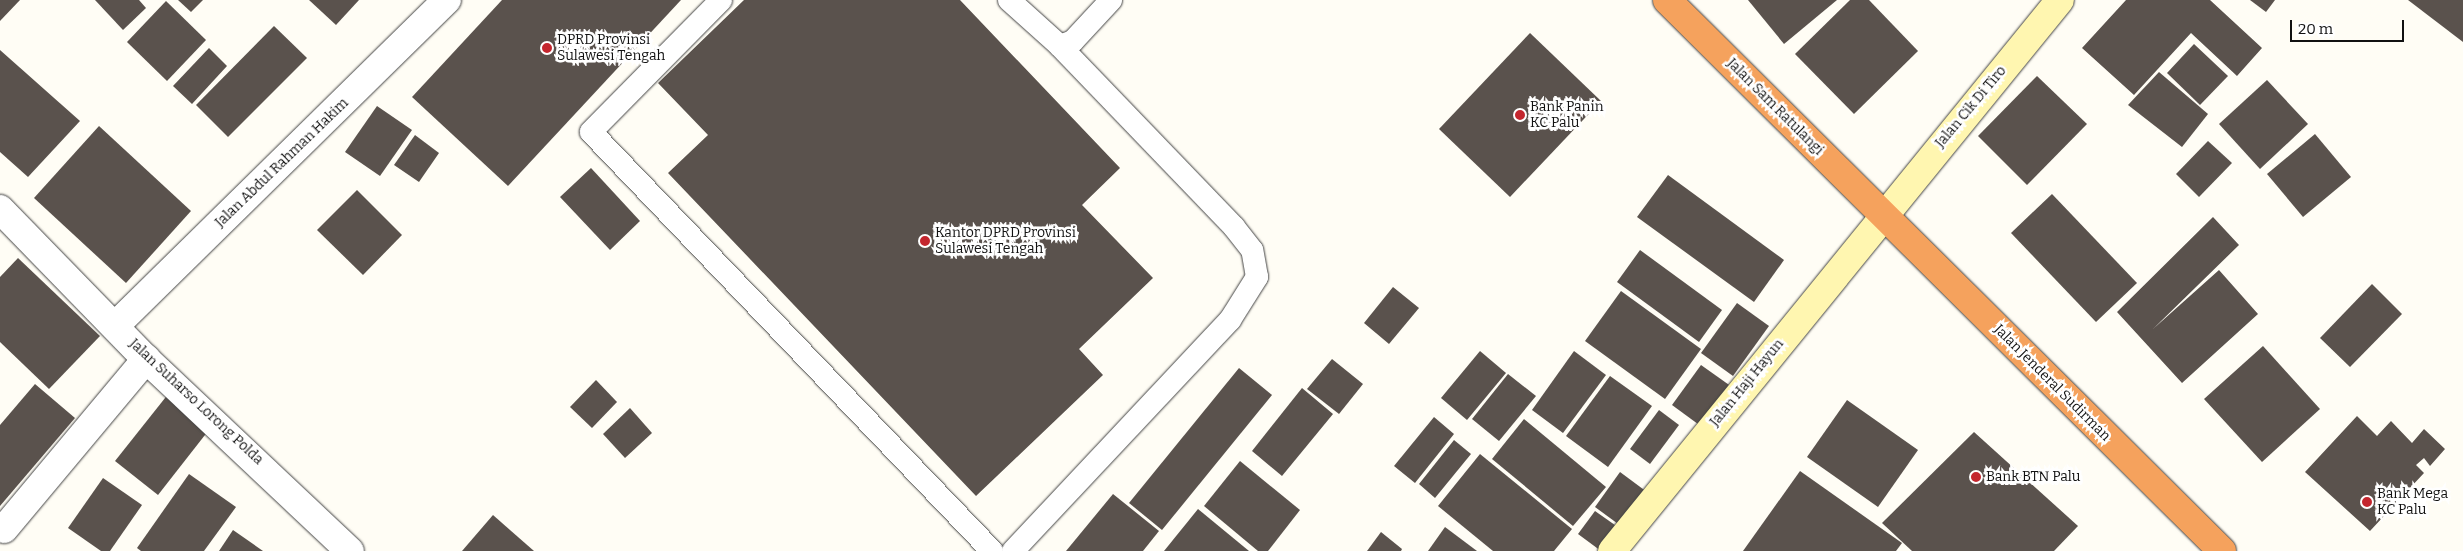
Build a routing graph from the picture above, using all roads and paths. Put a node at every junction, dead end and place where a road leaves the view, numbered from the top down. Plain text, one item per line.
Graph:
1 (447, 0) edge
2 (720, 0) edge
3 (1009, 0) edge
4 (1111, 0) edge
5 (1667, 0) edge
6 (2060, 0) edge
7 (1060, 46) junction
8 (0, 209) edge
9 (1882, 215) junction
10 (116, 325) junction
11 (146, 359) junction
12 (4, 529) dead end
13 (350, 551) edge
14 (992, 551) edge
15 (1013, 551) edge
16 (1612, 551) edge
17 (2222, 551) edge

1 - 10 street, Jalan Abdul Rahman Hakim
2 - 14 lane
3 - 7 lane
4 - 7 lane
5 - 9 highway, Jalan Sam Ratulangi
6 - 9 street, Jalan Cik Di Tiro
7 - 15 lane
8 - 10 street, Jalan Suharso Lorong Polda
9 - 16 street, Jalan Haji Hayun
9 - 17 highway, Jalan Jenderal Sudirman
10 - 11 street, Jalan Suharso Lorong Polda
11 - 12 street
11 - 13 street, Jalan Suharso Lorong Polda

